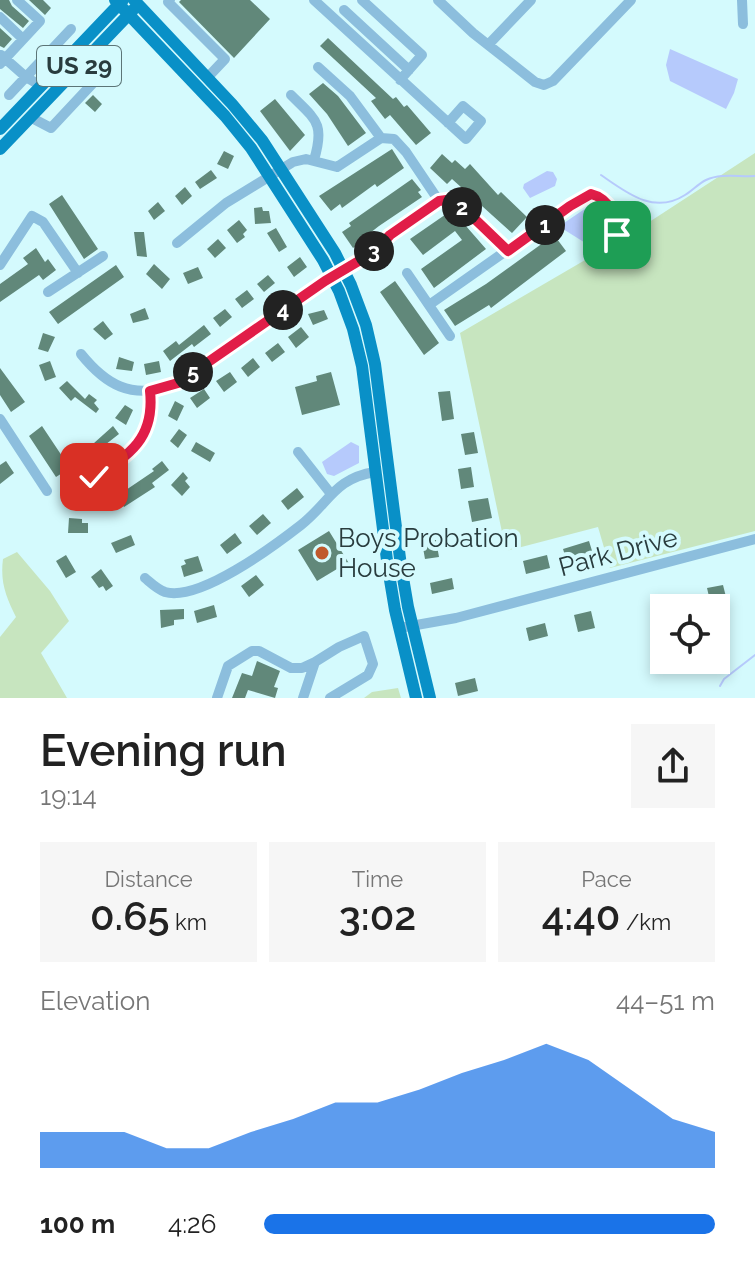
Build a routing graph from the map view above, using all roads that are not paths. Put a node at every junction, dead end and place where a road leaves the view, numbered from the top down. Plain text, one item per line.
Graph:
1 (17, 0) edge
2 (170, 0) edge
3 (314, 0) edge
4 (352, 0) edge
5 (362, 0) edge
6 (531, 0) edge
7 (631, 0) edge
8 (742, 0) edge
9 (119, 1) edge
10 (440, 1) edge
11 (136, 5) edge
12 (344, 10) junction
13 (0, 17) edge
14 (335, 19) junction
15 (743, 24) dead end
16 (71, 29) dead end
17 (23, 39) junction
18 (488, 45) junction
19 (2, 59) edge
20 (81, 64) junction
21 (318, 67) dead end
22 (409, 70) junction
23 (26, 77) junction
24 (207, 78) junction
25 (400, 80) junction
26 (41, 86) junction
27 (9, 95) dead end
28 (291, 95) dead end
29 (30, 117) junction
30 (448, 123) dead end
31 (0, 129) edge
32 (381, 138) junction
33 (0, 149) edge
34 (314, 160) junction
35 (281, 168) junction
36 (270, 176) junction
37 (439, 201) junction
38 (177, 243) dead end
39 (593, 250) dead end
40 (508, 251) junction
41 (103, 256) dead end
42 (0, 265) edge
43 (78, 273) junction
44 (338, 273) junction
45 (407, 273) dead end
46 (48, 292) dead end
47 (429, 305) junction
48 (450, 336) dead end
49 (81, 354) dead end
50 (150, 391) junction
51 (0, 419) edge
52 (11, 434) junction
53 (0, 442) edge
54 (298, 452) dead end
55 (375, 472) junction
56 (78, 481) dead end
57 (47, 491) dead end
58 (331, 494) junction
59 (755, 539) edge
60 (145, 578) dead end
61 (406, 627) junction
62 (315, 662) junction
63 (291, 668) junction
64 (308, 683) junction
65 (217, 698) edge
66 (303, 698) edge
67 (330, 698) edge
68 (416, 698) edge
69 (430, 698) edge

1 - 17 street
2 - 24 street
3 - 14 street
4 - 12 street
5 - 22 street
6 - 18 street
7 - 18 street
8 - 15 street
9 - 11 main road
9 - 26 main road, US 29
10 - 18 street
11 - 20 main road, US 29
11 - 24 main road
11 - 36 main road
12 - 14 street
12 - 22 street
13 - 17 street
14 - 25 street
16 - 23 street
17 - 19 street
19 - 23 street
20 - 29 main road, US 29
20 - 29 street
21 - 32 street
22 - 25 street
23 - 26 street
23 - 27 street
24 - 35 main road
25 - 30 street
26 - 31 main road, US 29
28 - 34 street
29 - 33 main road, US 29
32 - 34 street
32 - 37 street
34 - 35 street
35 - 36 street
35 - 44 main road
36 - 38 street
36 - 44 main road
37 - 40 street
37 - 44 street
39 - 40 street
40 - 47 street
41 - 43 street
42 - 43 street
43 - 46 street
44 - 50 street
44 - 55 main road
44 - 61 main road
45 - 47 street
47 - 48 street
49 - 50 street
50 - 56 street
51 - 52 street
52 - 53 street
52 - 57 street
54 - 58 street
55 - 58 street
55 - 61 main road
58 - 60 street
59 - 61 street, Park Drive
61 - 68 main road
61 - 69 main road
62 - 63 street
62 - 64 street
62 - 67 street
63 - 64 street
63 - 65 street
64 - 66 street

